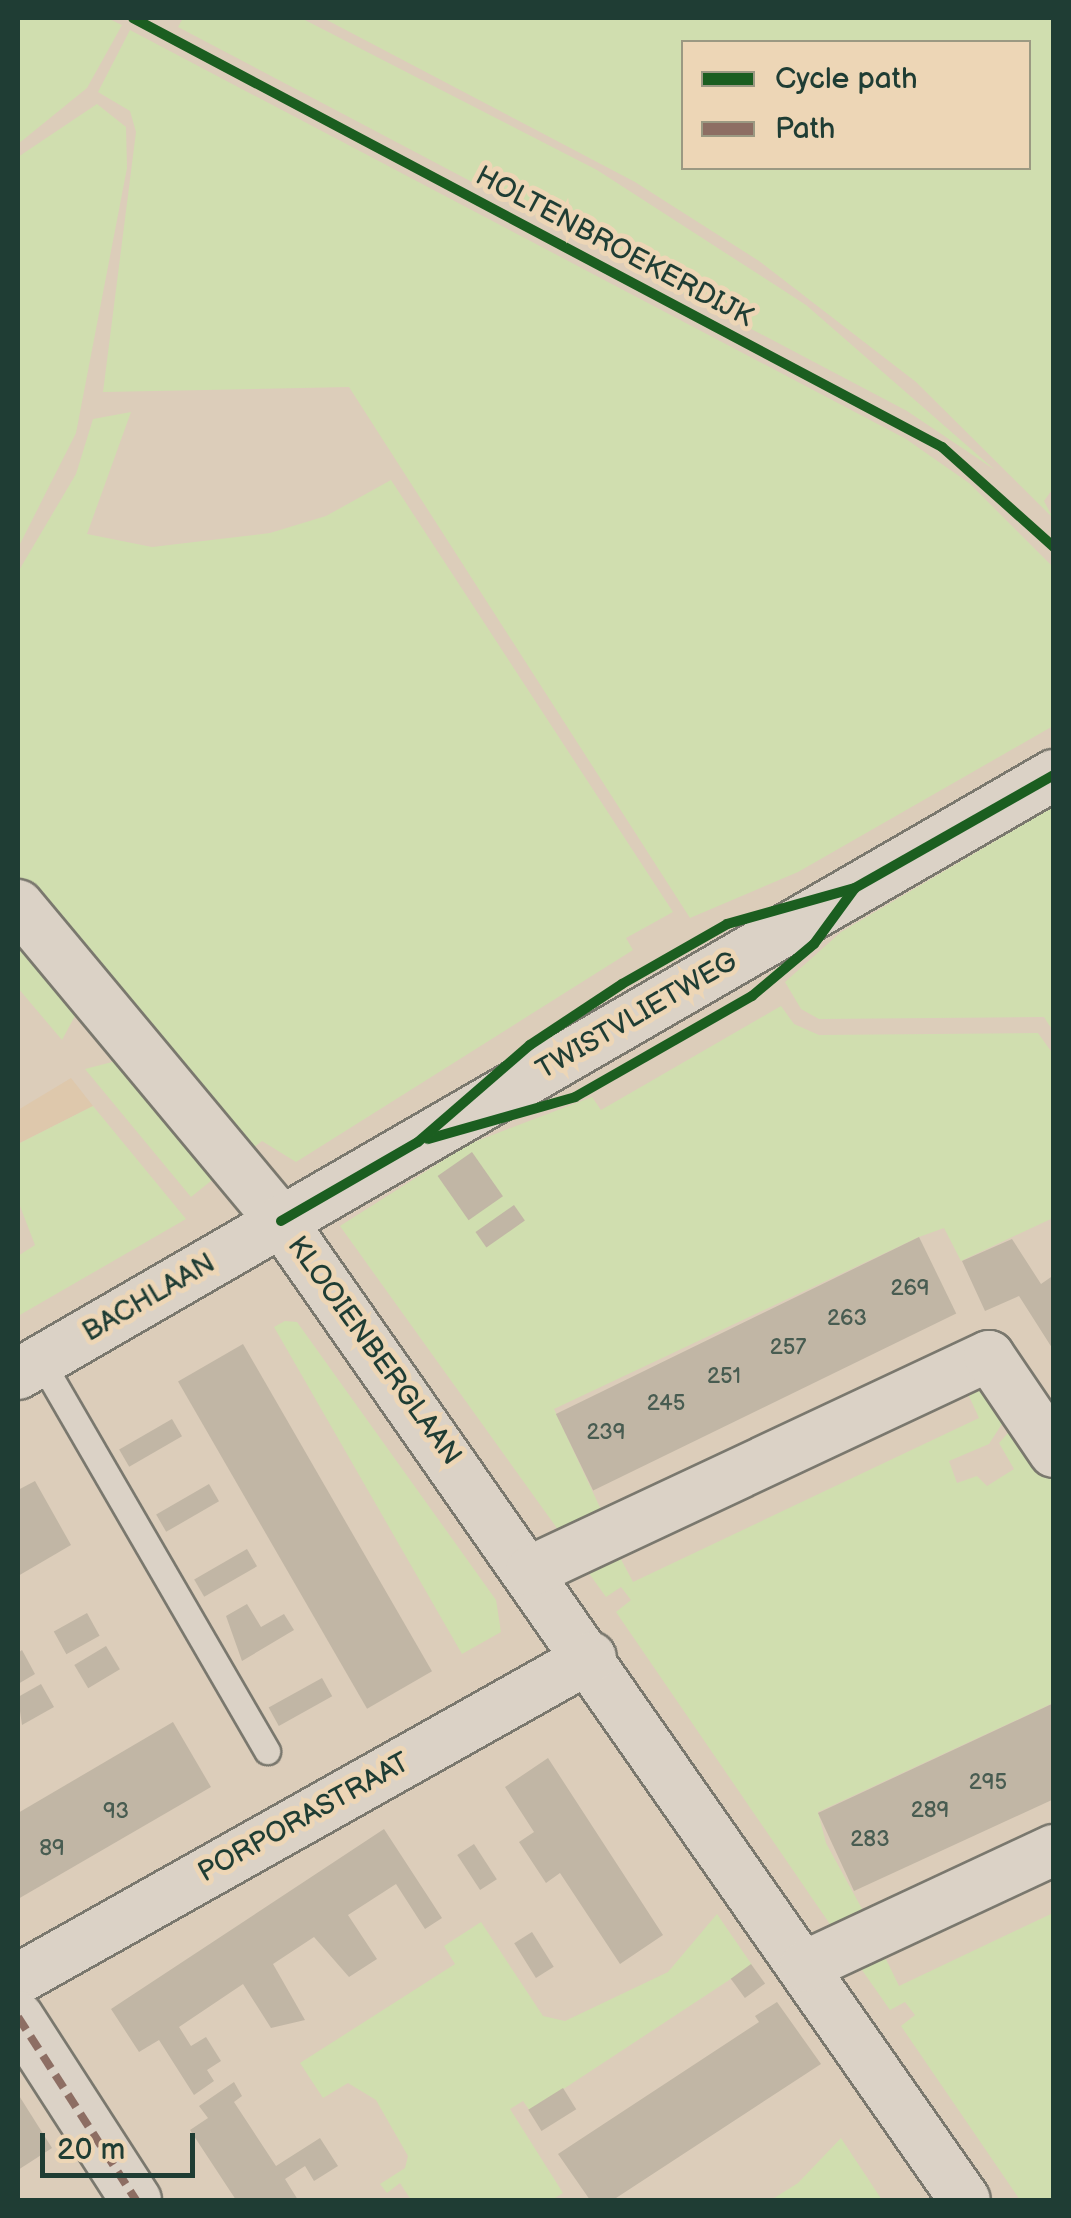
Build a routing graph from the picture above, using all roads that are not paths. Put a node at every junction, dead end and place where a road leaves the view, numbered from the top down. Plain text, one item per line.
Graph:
1 (1054, 775) edge
2 (18, 905) edge
3 (281, 1221) junction
4 (29, 1367) edge
5 (1054, 1452) edge
6 (531, 1571) junction
7 (591, 1657) junction
8 (267, 1751) dead end
9 (1054, 1850) edge
10 (804, 1966) junction
11 (18, 1979) edge
12 (18, 2018) edge
13 (136, 2200) edge
14 (965, 2200) edge

1 - 3 street, TWISTVLIETWEG
2 - 3 street, KLOOIENBERGLAAN
3 - 4 street, BACHLAAN
3 - 6 street, KLOOIENBERGLAAN
4 - 8 lane
5 - 6 street
6 - 7 street, KLOOIENBERGLAAN
7 - 10 street, KLOOIENBERGLAAN
7 - 11 street, PORPORASTRAAT
9 - 10 street
10 - 14 street, KLOOIENBERGLAAN
12 - 13 street

